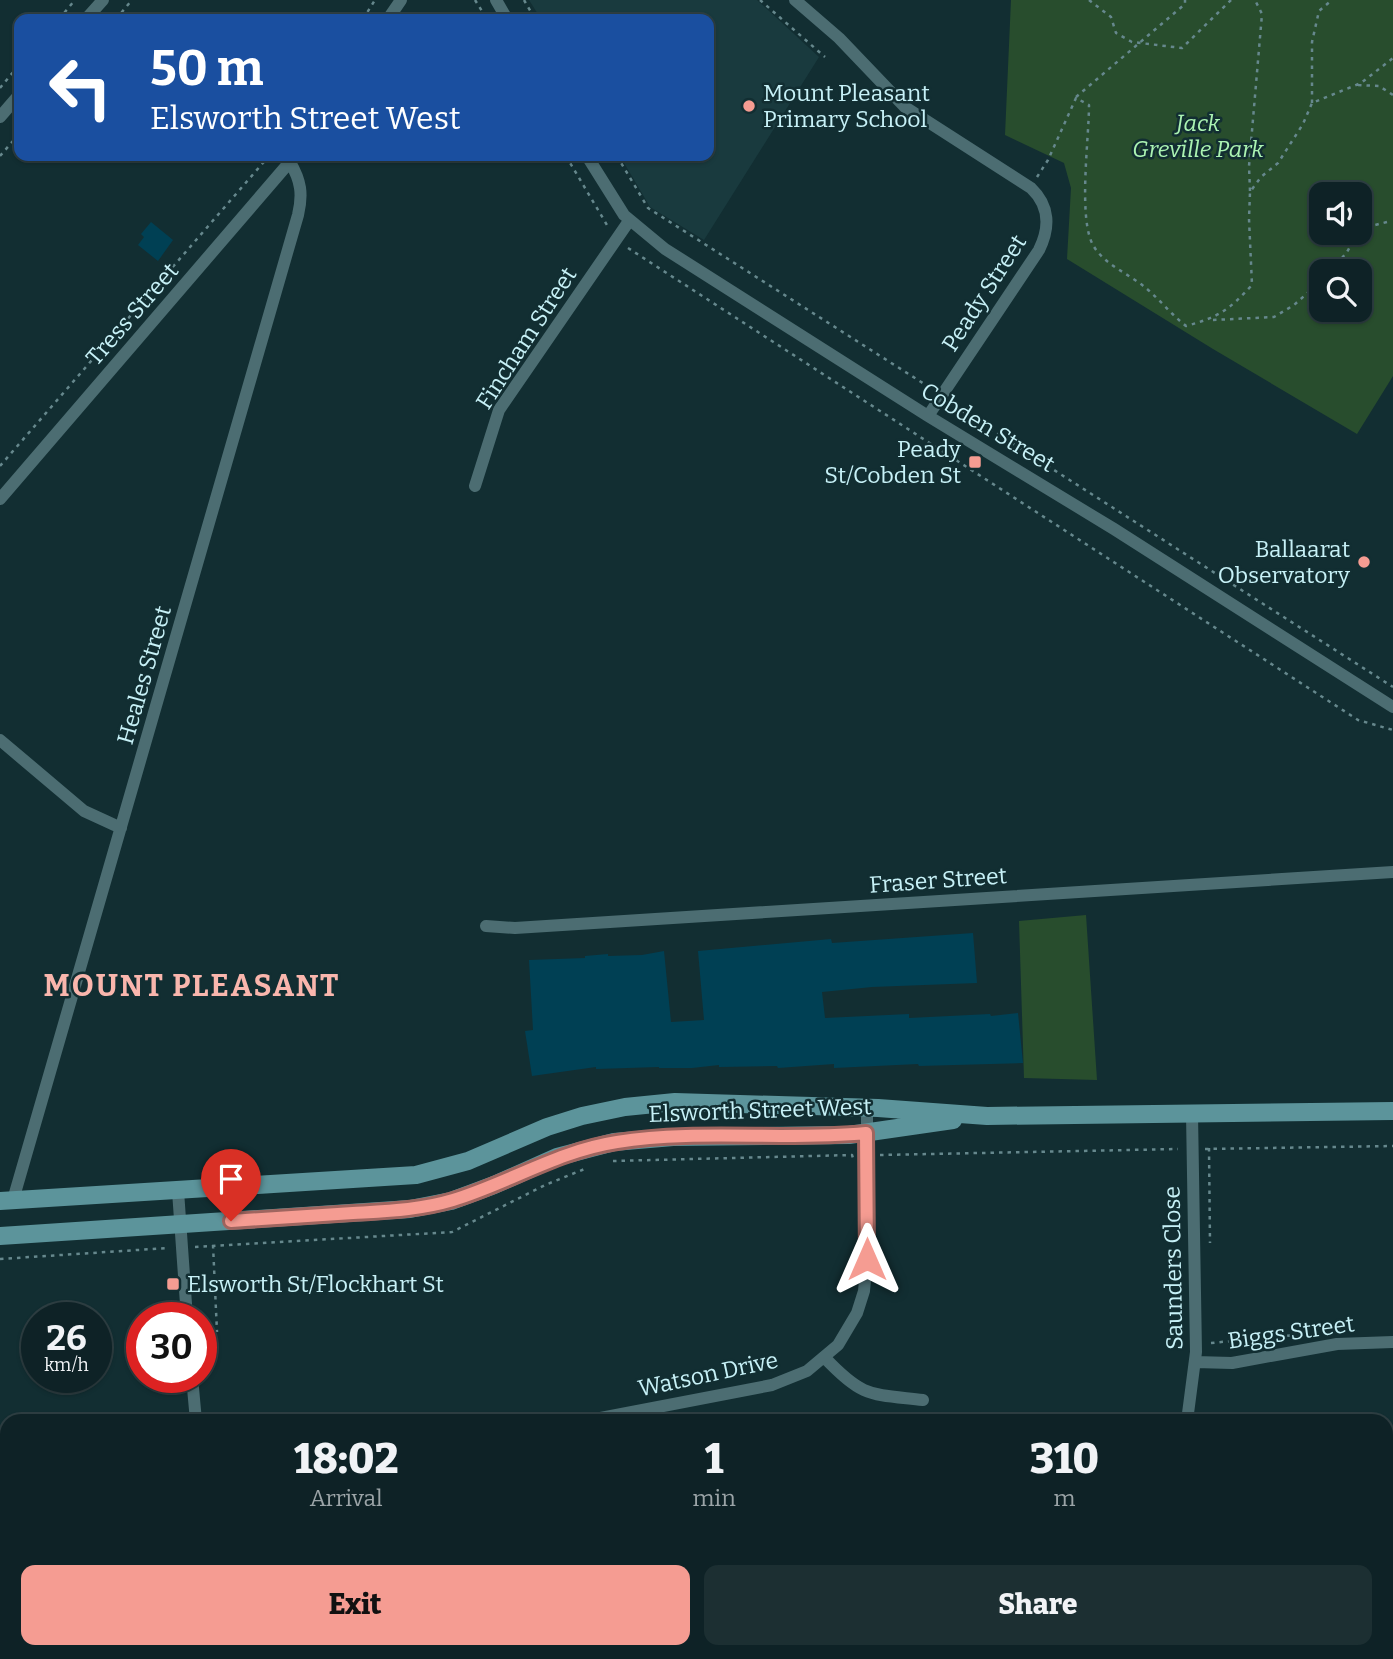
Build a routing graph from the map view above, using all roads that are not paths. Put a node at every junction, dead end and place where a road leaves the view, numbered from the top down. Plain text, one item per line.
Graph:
1 (103, 0) edge
2 (795, 0) edge
3 (90, 14) edge
4 (14, 101) edge
5 (0, 117) edge
6 (290, 161) edge
7 (293, 161) edge
8 (590, 161) edge
9 (629, 220) junction
10 (928, 416) junction
11 (475, 486) dead end
12 (0, 499) edge
13 (1393, 708) edge
14 (0, 740) edge
15 (121, 828) junction
16 (1393, 872) edge
17 (486, 926) dead end
18 (867, 1107) junction
19 (1393, 1111) edge
20 (1192, 1114) junction
21 (987, 1116) junction
22 (866, 1133) junction
23 (178, 1191) junction
24 (7, 1201) edge
25 (180, 1224) junction
26 (0, 1236) edge
27 (186, 1302) edge
28 (1393, 1342) edge
29 (825, 1358) junction
30 (1195, 1362) junction
31 (193, 1393) edge
32 (923, 1399) dead end
33 (663, 1406) junction
34 (195, 1414) edge
35 (621, 1414) edge
36 (665, 1414) edge
37 (1187, 1414) edge

1 - 3 street
2 - 10 street, Peady Street
4 - 5 street
6 - 12 street, Tress Street
7 - 15 street, Heales Street
8 - 9 street, Cobden Street
9 - 10 street, Cobden Street
9 - 11 street, Fincham Street
10 - 13 street, Cobden Street
14 - 15 street
15 - 24 street, Heales Street
16 - 17 street, Fraser Street
18 - 21 street, Elsworth Street West
18 - 22 street, Watson Drive
18 - 23 street, Elsworth Street West
19 - 20 street, Elsworth Street West
20 - 21 street, Elsworth Street West
20 - 30 street, Saunders Close
21 - 22 street, Elsworth Street West
22 - 25 street, Elsworth Street West
22 - 29 street, Watson Drive
23 - 24 street, Elsworth Street West
23 - 25 street
25 - 26 street, Elsworth Street West
25 - 27 street
28 - 30 street, Biggs Street
29 - 32 street
29 - 33 street, Watson Drive
30 - 37 street, Saunders Close
31 - 34 street
33 - 35 street, Watson Drive
33 - 36 street

